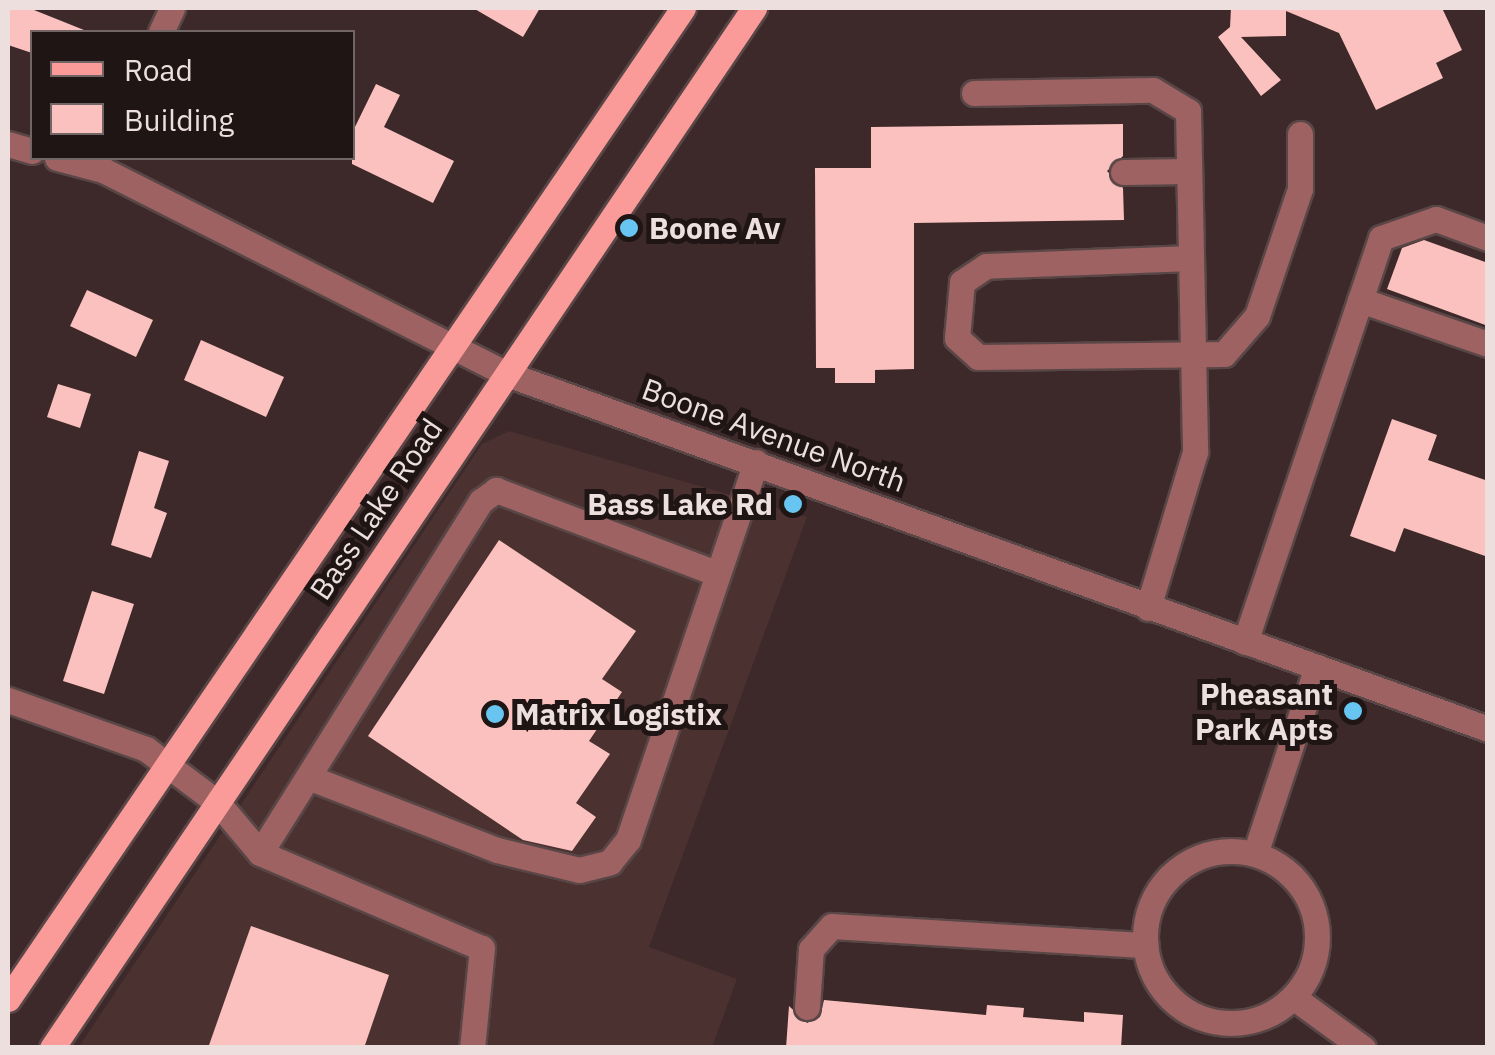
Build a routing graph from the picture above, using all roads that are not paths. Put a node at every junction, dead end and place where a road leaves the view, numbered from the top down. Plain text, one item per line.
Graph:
1 (683, 8) edge
2 (754, 8) edge
3 (974, 93) dead end
4 (1300, 134) dead end
5 (73, 160) edge
6 (106, 164) edge
7 (1189, 171) junction
8 (1123, 172) dead end
9 (1488, 238) edge
10 (1191, 258) junction
11 (1360, 300) junction
12 (446, 344) junction
13 (1488, 344) edge
14 (1193, 360) junction
15 (507, 374) junction
16 (756, 462) junction
17 (716, 573) junction
18 (1148, 608) junction
19 (1245, 642) junction
20 (1317, 667) junction
21 (8, 700) edge
22 (1488, 729) edge
23 (165, 762) junction
24 (308, 777) junction
25 (218, 803) junction
26 (260, 853) junction
27 (1256, 854) junction
28 (1145, 945) junction
29 (1293, 997) junction
30 (8, 1000) edge
31 (807, 1008) dead end
32 (52, 1048) edge
33 (472, 1048) edge
34 (1363, 1048) edge

1 - 12 main road, Bass Lake Road
2 - 15 main road, Bass Lake Road
3 - 7 street
4 - 14 street
5 - 6 street, Boone Avenue North
6 - 12 street, Boone Avenue North
7 - 8 street
7 - 10 street
9 - 11 street
10 - 14 street
10 - 14 street
11 - 13 street
11 - 19 street
12 - 15 street, Boone Avenue North
12 - 23 main road, Bass Lake Road
14 - 18 street
15 - 16 street, Boone Avenue North
15 - 25 main road, Bass Lake Road
16 - 17 street
16 - 18 street, Boone Avenue North
17 - 24 street
17 - 24 street
18 - 19 street, Boone Avenue North
19 - 20 street, Boone Avenue North
20 - 22 street, Boone Avenue North
20 - 27 street
21 - 23 street
23 - 25 street
23 - 30 main road, Bass Lake Road
24 - 26 street
25 - 26 street
25 - 32 main road, Bass Lake Road
26 - 33 street
27 - 28 street
27 - 29 street
28 - 29 street
28 - 31 street
29 - 34 street

